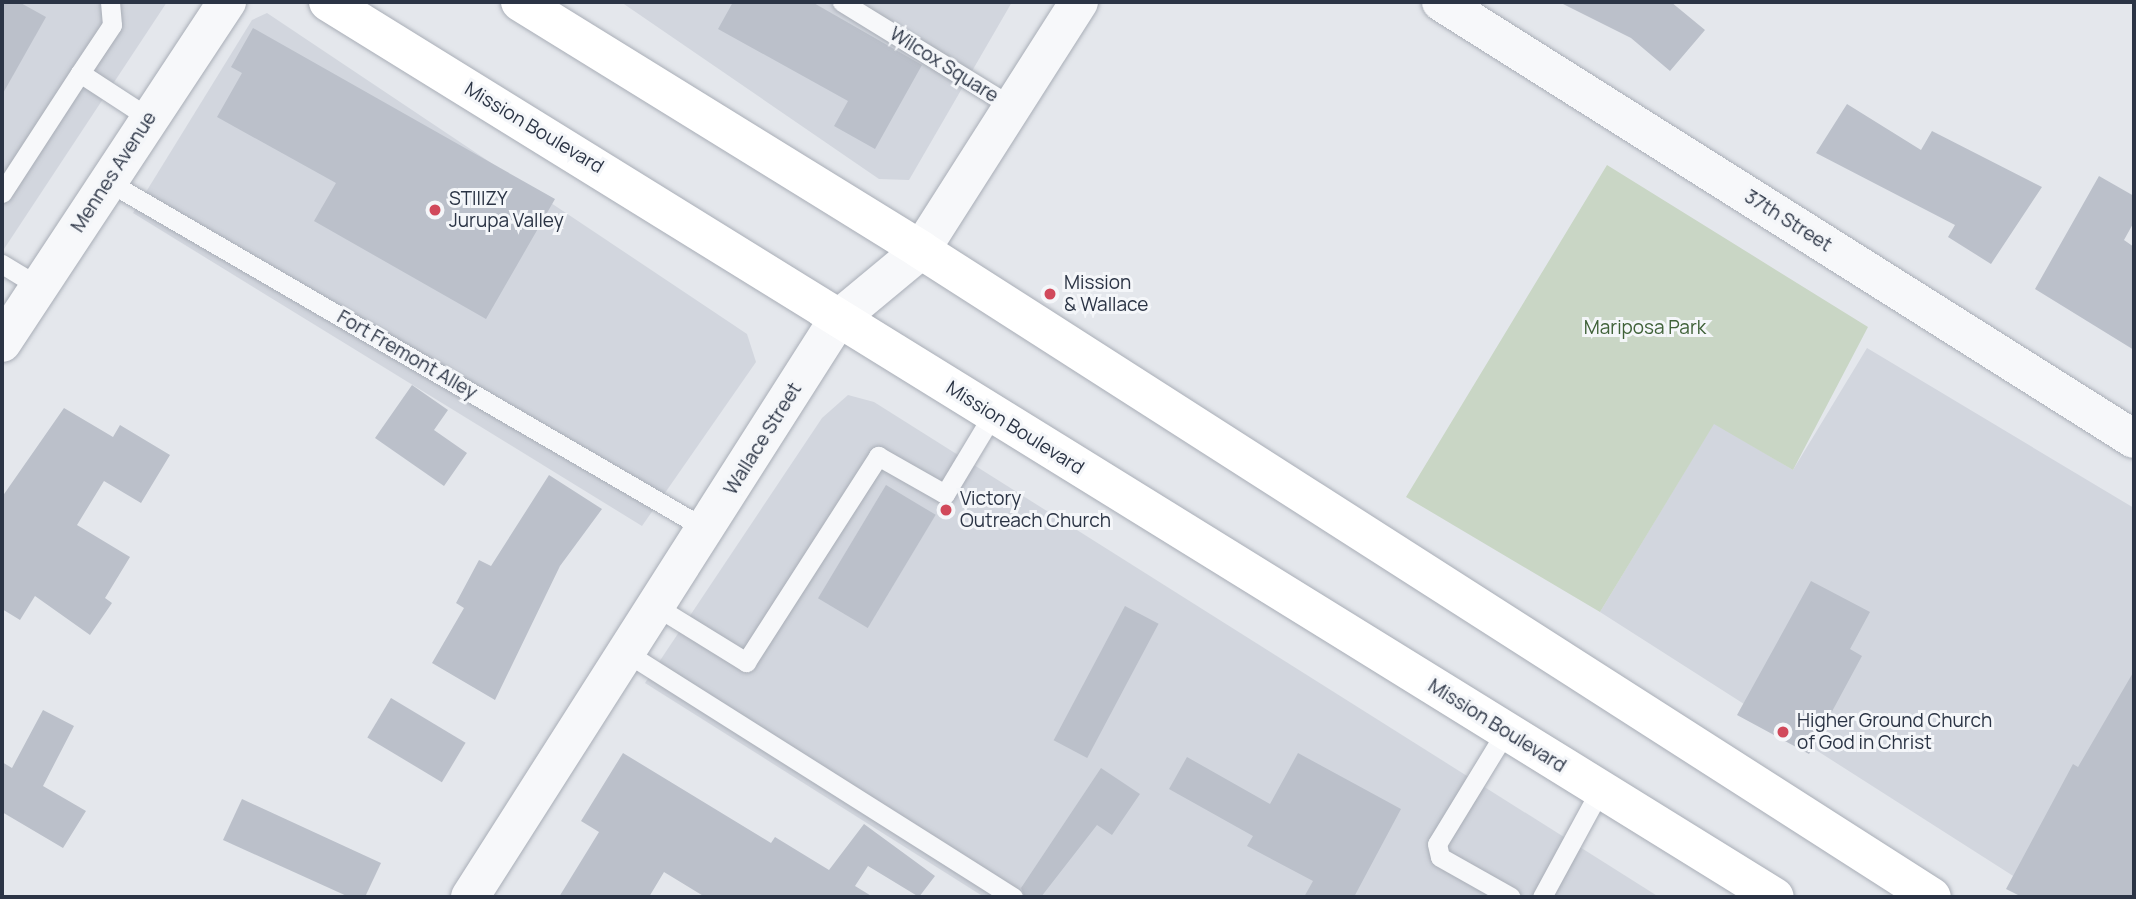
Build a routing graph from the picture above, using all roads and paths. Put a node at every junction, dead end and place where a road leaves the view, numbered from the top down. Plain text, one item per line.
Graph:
1 (110, 2) edge
2 (227, 2) edge
3 (328, 2) edge
4 (520, 2) edge
5 (842, 2) edge
6 (1079, 2) edge
7 (1441, 2) edge
8 (80, 72) junction
9 (1010, 106) junction
10 (149, 118) junction
11 (107, 181) junction
12 (2, 193) edge
13 (921, 250) junction
14 (2, 264) edge
15 (38, 286) junction
16 (838, 319) junction
17 (2, 343) edge
18 (993, 414) junction
19 (2134, 439) edge
20 (706, 529) junction
21 (657, 607) junction
22 (627, 653) junction
23 (1506, 731) junction
24 (1600, 790) junction
25 (470, 897) edge
26 (1013, 897) edge
27 (1511, 897) edge
28 (1542, 897) edge
29 (1775, 897) edge
30 (1931, 897) edge

1 - 8 lane
2 - 10 street, Mennes Avenue
3 - 16 main road, Mission Boulevard
4 - 13 main road
5 - 9 lane, Wilcox Square
6 - 9 street, Wallace Street
7 - 19 street, 37th Street
8 - 10 lane
8 - 12 lane
9 - 13 street, Wallace Street
10 - 11 street, Mennes Avenue
11 - 15 street, Mennes Avenue
11 - 20 lane, Fort Fremont Alley
13 - 16 street, Wallace Street
13 - 30 main road
14 - 15 lane
15 - 17 street, Mennes Avenue
16 - 18 main road, Mission Boulevard
16 - 20 street, Wallace Street
18 - 21 lane
18 - 23 main road, Mission Boulevard
20 - 21 street, Wallace Street
21 - 22 street, Wallace Street
22 - 25 street, Wallace Street
22 - 26 lane
23 - 24 main road, Mission Boulevard
23 - 27 lane
24 - 28 lane
24 - 29 main road, Mission Boulevard

